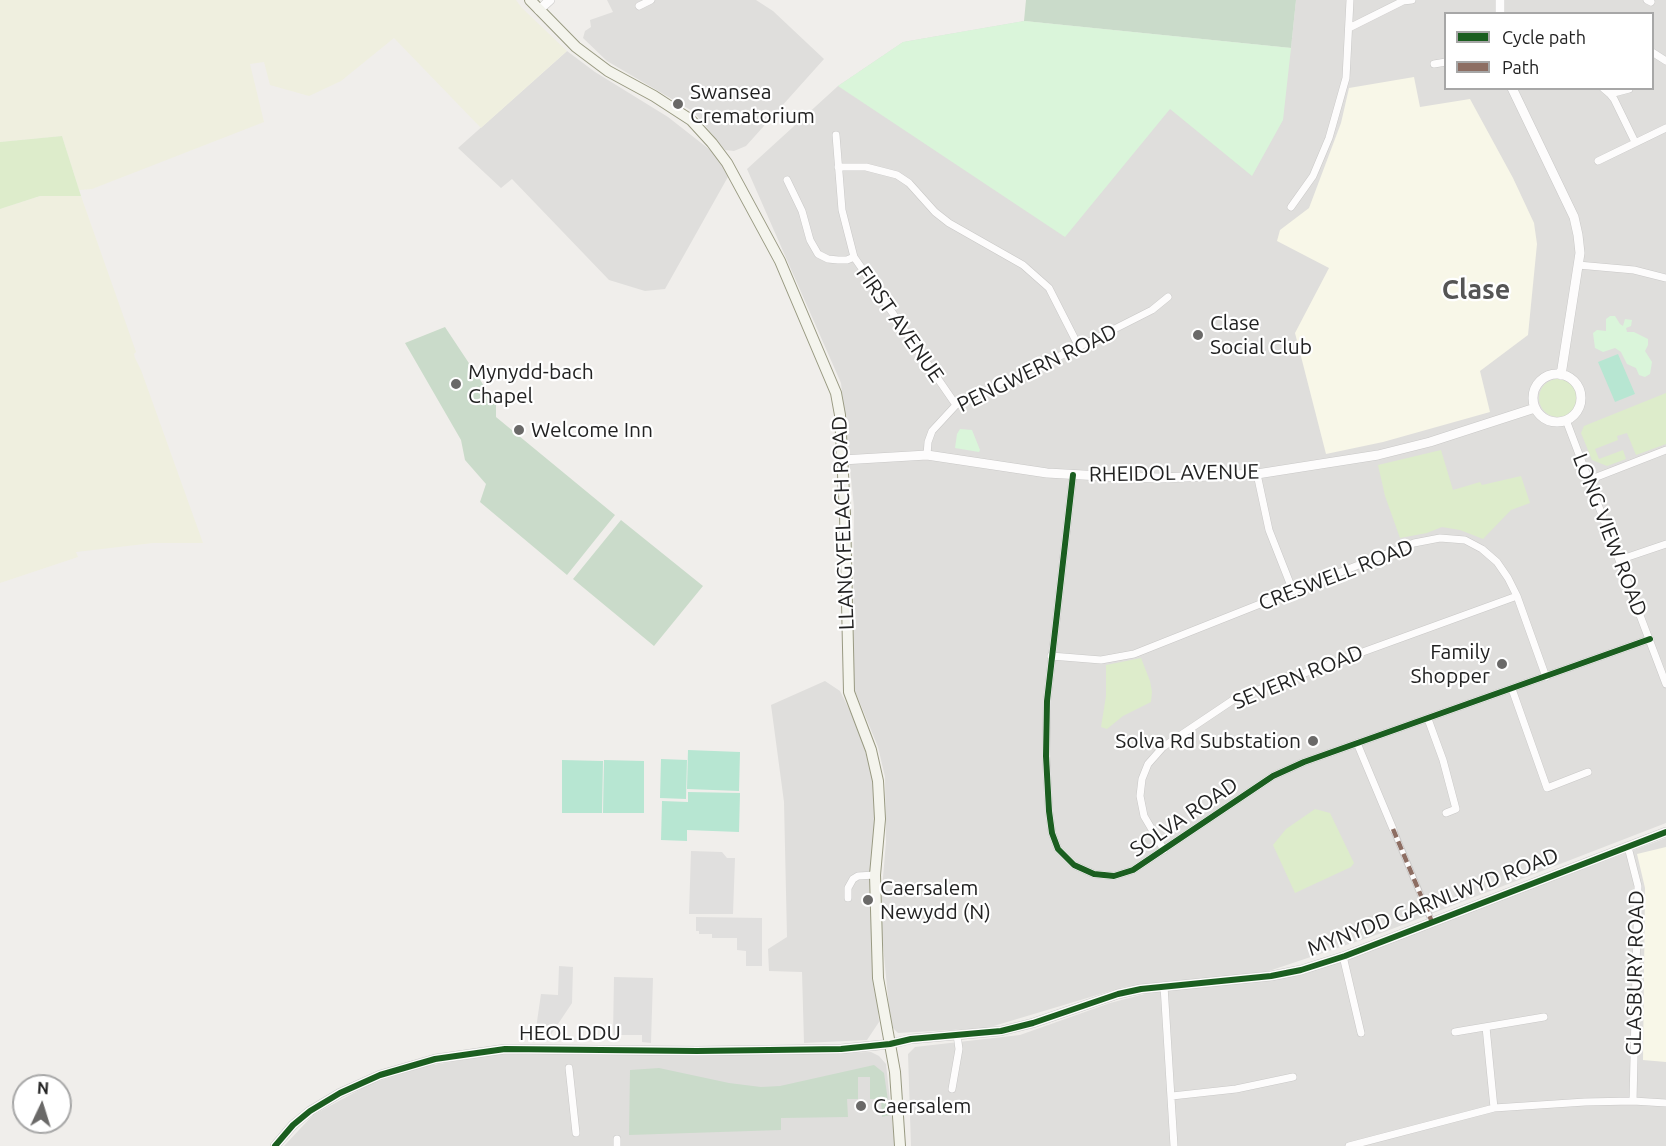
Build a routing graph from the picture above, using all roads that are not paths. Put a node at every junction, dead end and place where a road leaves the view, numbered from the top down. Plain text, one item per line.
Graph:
1 (530, 0) edge
2 (550, 0) edge
3 (651, 0) edge
4 (1350, 0) edge
5 (1412, 0) edge
6 (639, 6) dead end
7 (539, 10) junction
8 (1349, 28) junction
9 (1444, 62) edge
10 (1434, 64) dead end
11 (1513, 90) edge
12 (1605, 90) edge
13 (1625, 90) edge
14 (1610, 94) junction
15 (1666, 128) edge
16 (836, 135) dead end
17 (1635, 142) junction
18 (1598, 161) dead end
19 (838, 167) junction
20 (788, 180) dead end
21 (1291, 207) dead end
22 (854, 257) junction
23 (1578, 266) junction
24 (1666, 278) edge
25 (1168, 297) dead end
26 (1079, 347) junction
27 (1561, 375) junction
28 (956, 405) junction
29 (1536, 408) junction
30 (1566, 420) junction
31 (1666, 450) edge
32 (927, 455) junction
33 (842, 460) junction
34 (1257, 474) junction
35 (1073, 475) junction
36 (1589, 480) junction
37 (1666, 544) edge
38 (1619, 561) junction
39 (1293, 591) junction
40 (1517, 596) junction
41 (1650, 639) junction
42 (1051, 656) junction
43 (1546, 677) junction
44 (1666, 684) edge
45 (1512, 689) junction
46 (1428, 718) junction
47 (1357, 743) junction
48 (1588, 772) dead end
49 (1446, 813) dead end
50 (1393, 829) joint
51 (1666, 832) edge
52 (1628, 847) junction
53 (1164, 850) junction
54 (875, 875) junction
55 (849, 898) dead end
56 (1432, 922) junction
57 (1343, 957) junction
58 (1164, 987) junction
59 (1544, 1017) dead end
60 (1485, 1027) junction
61 (1455, 1032) dead end
62 (1361, 1033) dead end
63 (957, 1035) junction
64 (890, 1044) junction
65 (569, 1068) dead end
66 (1293, 1077) dead end
67 (952, 1089) dead end
68 (1172, 1096) junction
69 (1633, 1101) junction
70 (1666, 1103) edge
71 (1494, 1108) junction
72 (576, 1133) dead end
73 (275, 1146) edge
74 (900, 1146) edge
75 (1174, 1146) edge
76 (1349, 1146) edge

1 - 7 main road, LLANGYFELACH ROAD
2 - 7 street
3 - 6 street
4 - 8 street
5 - 8 street
7 - 33 main road, LLANGYFELACH ROAD
8 - 21 street
9 - 10 street
11 - 23 street
12 - 14 street
13 - 14 street
14 - 17 street
15 - 17 street
16 - 19 street, FIRST AVENUE
17 - 18 street
19 - 22 street, FIRST AVENUE
19 - 26 street
20 - 22 street
22 - 28 street, FIRST AVENUE
23 - 24 street
23 - 27 street
25 - 26 street, PENGWERN ROAD
26 - 28 street, PENGWERN ROAD
27 - 29 street
27 - 30 street
28 - 32 street, PENGWERN ROAD
29 - 30 street
29 - 34 street, RHEIDOL AVENUE
30 - 36 street, LONG VIEW ROAD
31 - 36 street
32 - 33 street, RHEIDOL AVENUE
32 - 35 street, RHEIDOL AVENUE
33 - 54 main road, LLANGYFELACH ROAD
34 - 35 street, RHEIDOL AVENUE
34 - 39 street
35 - 42 street, SOLVA ROAD
36 - 38 street, LONG VIEW ROAD
37 - 38 street
38 - 41 street, LONG VIEW ROAD
39 - 40 street, CRESWELL ROAD
39 - 42 street, CRESWELL ROAD
40 - 43 street, CRESWELL ROAD
40 - 53 street, SEVERN ROAD
41 - 43 street, SOLVA ROAD
41 - 44 street, LONG VIEW ROAD
42 - 53 street, SOLVA ROAD
43 - 45 street, SOLVA ROAD
45 - 46 street, SOLVA ROAD
45 - 48 street
46 - 47 street, SOLVA ROAD
46 - 49 street
47 - 50 street
47 - 53 street, SOLVA ROAD
50 - 56 street
51 - 52 street, MYNYDD GARNLWYD ROAD
52 - 56 street, MYNYDD GARNLWYD ROAD
52 - 69 street, GLASBURY ROAD
54 - 55 street
54 - 64 main road, LLANGYFELACH ROAD
56 - 57 street, MYNYDD GARNLWYD ROAD
57 - 58 street, MYNYDD GARNLWYD ROAD
57 - 62 street
58 - 63 street, MYNYDD GARNLWYD ROAD
58 - 68 street
59 - 60 street
60 - 61 street
60 - 71 street
63 - 64 street, MYNYDD GARNLWYD ROAD
63 - 67 street
64 - 73 street, HEOL DDU
64 - 74 main road, LLANGYFELACH ROAD
65 - 72 street
66 - 68 street
68 - 75 street
69 - 70 street
69 - 71 street
71 - 76 street

